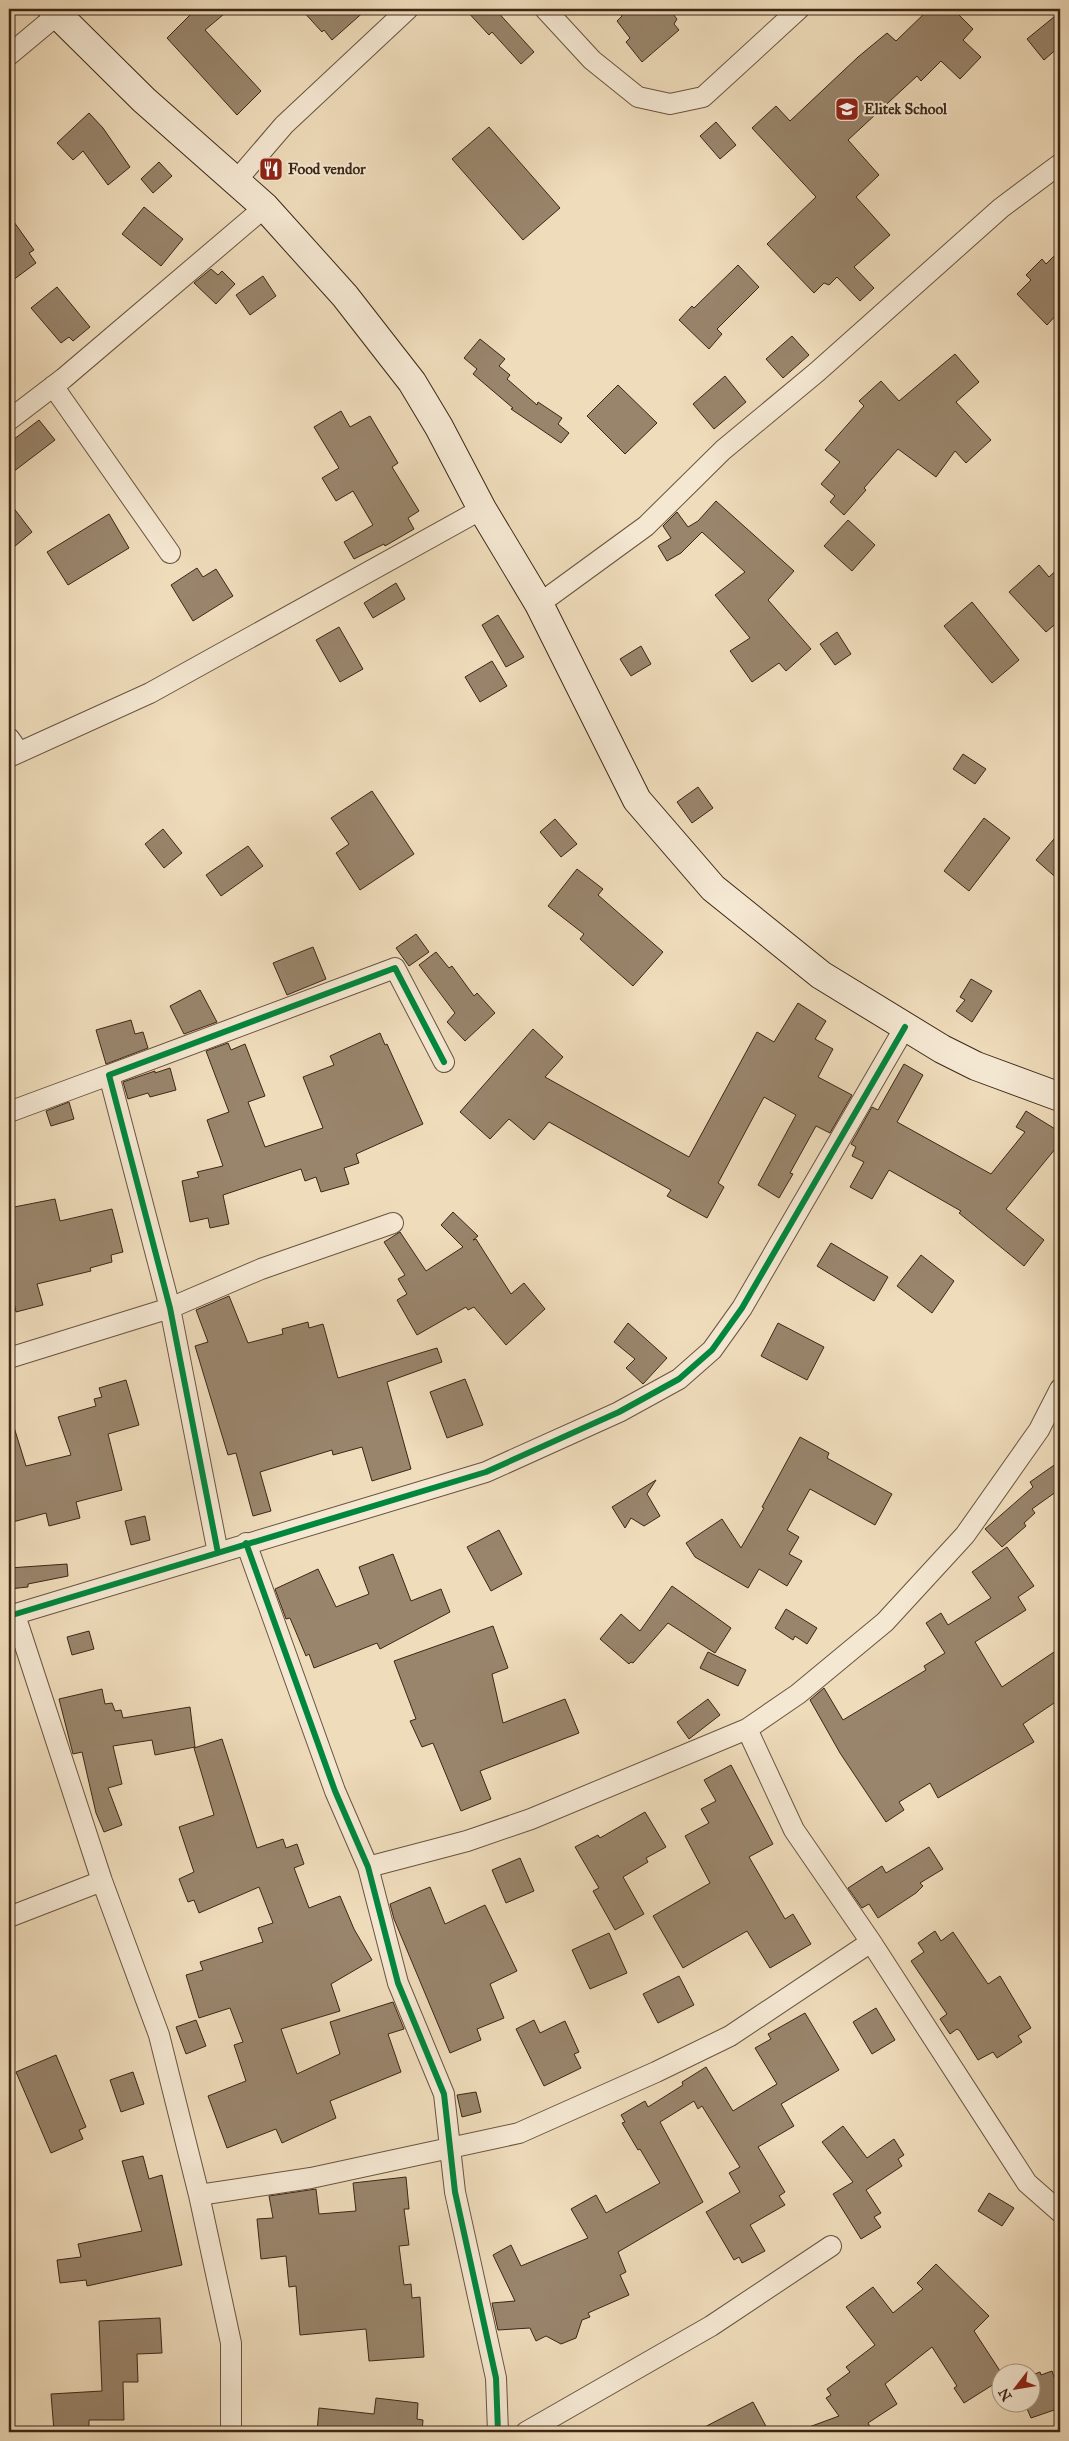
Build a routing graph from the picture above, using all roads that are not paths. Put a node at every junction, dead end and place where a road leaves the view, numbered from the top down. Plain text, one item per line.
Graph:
1 (408, 9) edge
2 (545, 9) edge
3 (800, 9) edge
4 (54, 12) edge
5 (9, 55) edge
6 (1060, 164) edge
7 (236, 181) junction
8 (265, 207) junction
9 (53, 386) junction
10 (9, 420) edge
11 (482, 509) junction
12 (170, 553) dead end
13 (539, 604) junction
14 (12, 749) edge
15 (905, 1027) junction
16 (444, 1062) dead end
17 (109, 1075) junction
18 (1060, 1097) edge
19 (9, 1112) edge
20 (393, 1223) dead end
21 (170, 1308) junction
22 (9, 1358) edge
23 (1060, 1389) edge
24 (246, 1543) junction
25 (218, 1554) junction
26 (12, 1616) edge
27 (747, 1729) junction
28 (368, 1868) junction
29 (102, 1881) junction
30 (9, 1917) edge
31 (871, 1942) junction
32 (452, 2149) junction
33 (199, 2195) junction
34 (1060, 2212) edge
35 (831, 2246) dead end
36 (231, 2432) edge
37 (498, 2432) edge
38 (526, 2432) edge

1 - 7 street
2 - 3 street
4 - 5 street
4 - 7 main road
6 - 13 street
7 - 8 main road
8 - 9 street
8 - 11 main road
9 - 10 street
9 - 12 street
11 - 13 main road
11 - 14 street
13 - 15 main road
15 - 18 main road
15 - 24 street
16 - 17 street
17 - 19 street
17 - 21 street
20 - 21 street
21 - 22 street
21 - 25 street
23 - 27 street
24 - 25 street
24 - 28 street
25 - 26 street
26 - 29 street
27 - 28 street
27 - 31 street
28 - 32 street
29 - 30 street
29 - 33 street
31 - 32 street
31 - 34 street
32 - 33 street
32 - 37 street
33 - 36 street
35 - 38 street

